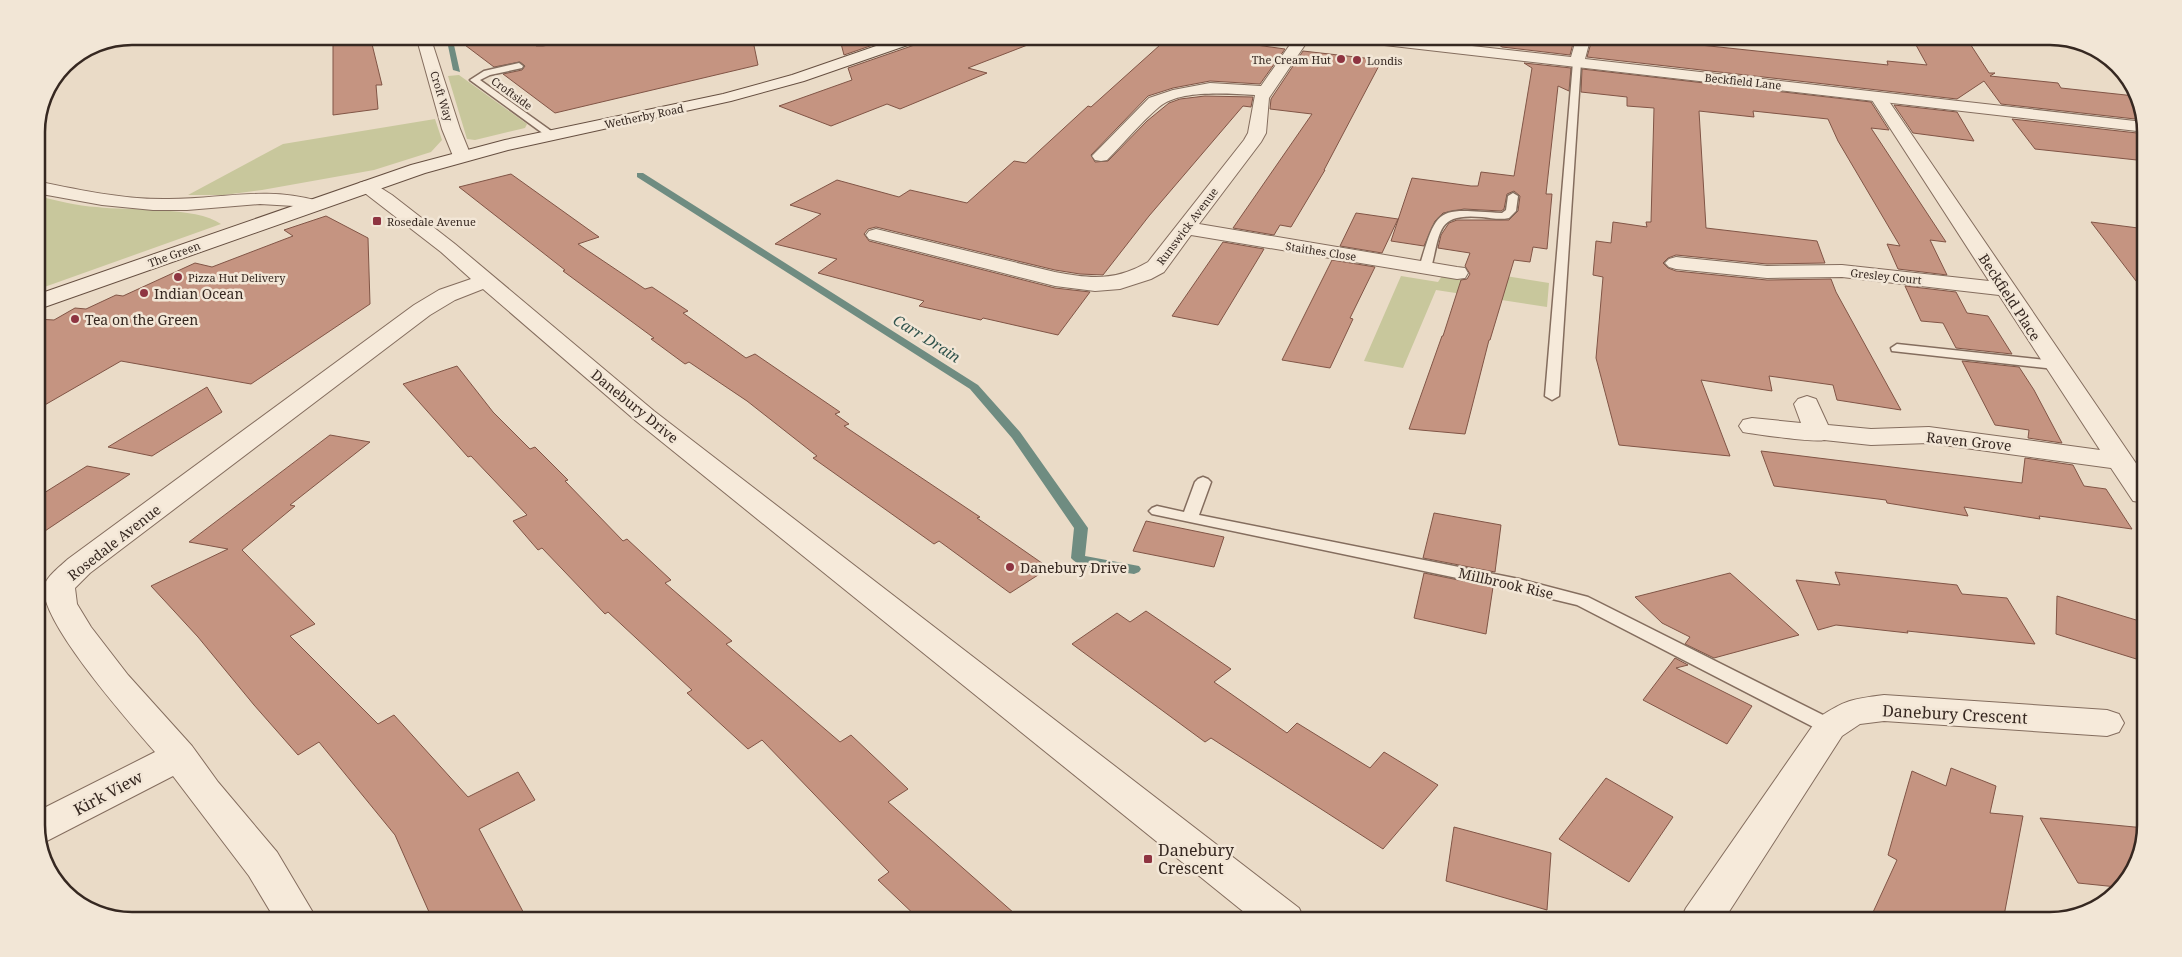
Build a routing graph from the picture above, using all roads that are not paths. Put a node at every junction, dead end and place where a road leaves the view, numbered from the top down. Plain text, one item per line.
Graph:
1 (427, 45) edge
2 (893, 45) edge
3 (1298, 45) edge
4 (1423, 45) edge
5 (1582, 45) edge
6 (1577, 62) junction
7 (519, 66) dead end
8 (1266, 91) junction
9 (1878, 97) junction
10 (2137, 126) edge
11 (551, 135) junction
12 (462, 156) junction
13 (1101, 156) dead end
14 (366, 186) junction
15 (45, 189) edge
16 (1513, 196) dead end
17 (311, 205) junction
18 (917, 227) dead end
19 (1185, 228) junction
20 (876, 234) dead end
21 (900, 240) junction
22 (1676, 262) dead end
23 (1425, 268) junction
24 (1766, 272) junction
25 (1456, 273) dead end
26 (485, 280) junction
27 (2005, 289) junction
28 (1777, 293) dead end
29 (45, 300) edge
30 (1897, 348) dead end
31 (2055, 366) junction
32 (1552, 396) dead end
33 (1807, 404) dead end
34 (1752, 426) dead end
35 (1818, 434) junction
36 (2120, 461) junction
37 (1203, 482) dead end
38 (2137, 486) edge
39 (1157, 511) dead end
40 (1190, 517) junction
41 (2107, 723) dead end
42 (1830, 727) junction
43 (179, 756) junction
44 (45, 825) edge
45 (292, 912) edge
46 (1274, 912) edge
47 (1706, 912) edge

1 - 12 street, Croft Way
2 - 11 street, Wetherby Road
3 - 8 street, Runswick Avenue
4 - 6 street, Beckfield Lane
5 - 6 street
6 - 9 street, Beckfield Lane
6 - 32 lane
7 - 11 lane, Croftside
8 - 13 street
8 - 19 street, Runswick Avenue
9 - 10 street, Beckfield Lane
9 - 27 street, Beckfield Place
11 - 12 street, Wetherby Road
12 - 14 street, Wetherby Road
14 - 17 street, The Green
14 - 26 street, Danebury Drive
15 - 17 street
16 - 23 lane
17 - 29 street, The Green
18 - 21 street
19 - 21 street, Runswick Avenue
19 - 23 street, Staithes Close
20 - 21 street, Runswick Avenue
22 - 24 street, Gresley Court
23 - 25 street, Staithes Close
24 - 27 street, Gresley Court
24 - 28 street
26 - 43 street, Rosedale Avenue
26 - 46 street, Danebury Drive
27 - 31 street, Beckfield Place
30 - 31 lane
31 - 36 street, Beckfield Place
33 - 35 street
34 - 35 street, Raven Grove
35 - 36 street, Raven Grove
36 - 38 street, Beckfield Place
37 - 40 lane
39 - 40 lane, Millbrook Rise
40 - 42 lane, Millbrook Rise
41 - 42 street, Danebury Crescent
42 - 47 street, Danebury Crescent
43 - 44 street, Kirk View
43 - 45 street, Rosedale Avenue

